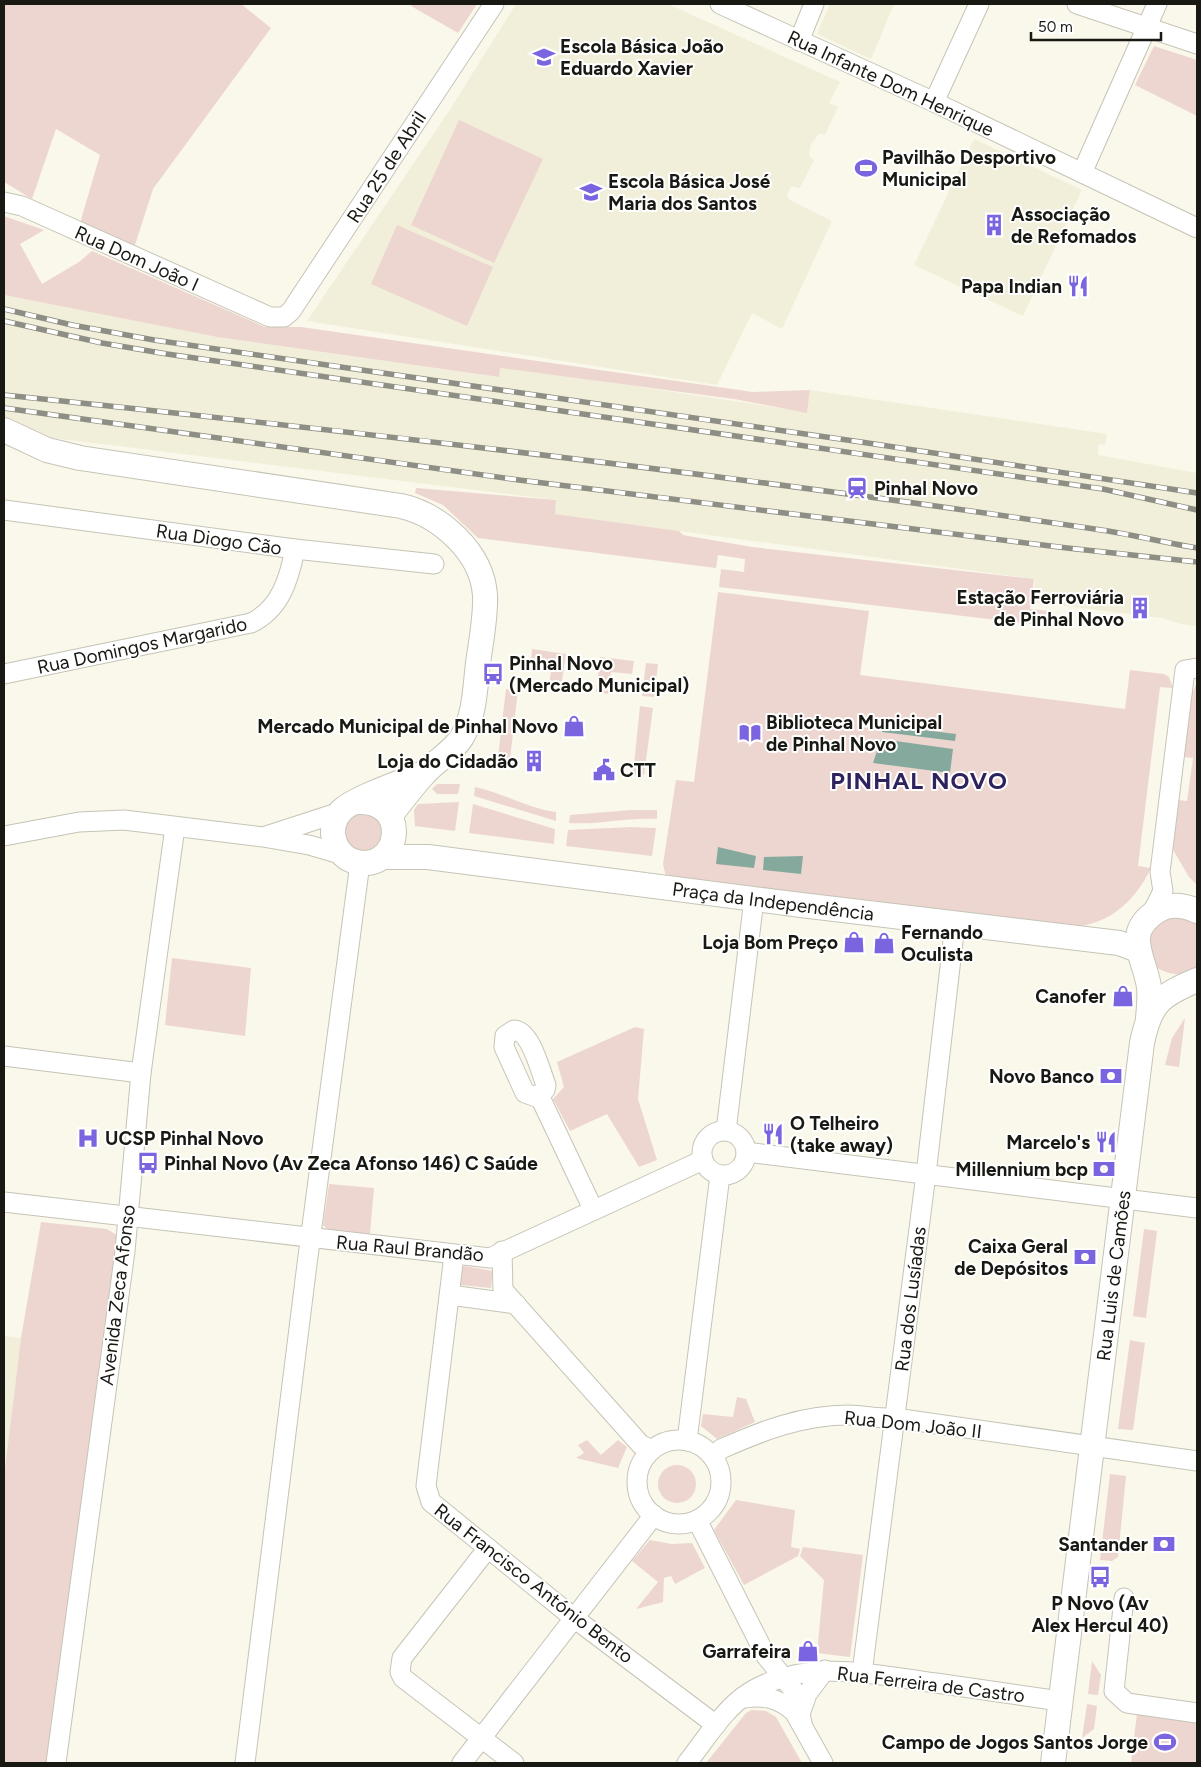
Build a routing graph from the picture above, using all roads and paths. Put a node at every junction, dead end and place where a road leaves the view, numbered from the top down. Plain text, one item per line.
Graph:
1 (494, 4) edge
2 (720, 4) edge
3 (814, 4) edge
4 (979, 4) edge
5 (1077, 4) edge
6 (1157, 4) edge
7 (1147, 28) junction
8 (799, 41) junction
9 (1197, 44) edge
10 (934, 102) junction
11 (1082, 173) junction
12 (4, 202) edge
13 (1197, 228) edge
14 (270, 317) joint
15 (4, 430) edge
16 (4, 510) edge
17 (295, 549) junction
18 (434, 564) dead end
19 (1191, 669) edge
20 (4, 674) edge
21 (425, 773) junction
22 (349, 807) junction
23 (392, 825) junction
24 (176, 827) junction
25 (4, 836) edge
26 (263, 837) junction
27 (428, 857) junction
28 (362, 858) junction
29 (1163, 883) junction
30 (754, 899) junction
31 (1192, 909) edge
32 (1147, 920) junction
33 (955, 924) junction
34 (1133, 952) junction
35 (1190, 982) edge
36 (1148, 1018) junction
37 (4, 1056) edge
38 (141, 1073) junction
39 (539, 1095) dead end
40 (726, 1132) junction
41 (746, 1152) junction
42 (703, 1160) junction
43 (926, 1174) junction
44 (720, 1175) junction
45 (1122, 1200) junction
46 (4, 1202) edge
47 (1197, 1208) edge
48 (594, 1209) junction
49 (128, 1217) junction
50 (310, 1238) junction
51 (502, 1251) junction
52 (454, 1255) junction
53 (450, 1295) junction
54 (516, 1304) junction
55 (894, 1418) junction
56 (687, 1441) junction
57 (1092, 1445) junction
58 (652, 1450) junction
59 (713, 1457) junction
60 (1197, 1461) edge
61 (654, 1516) junction
62 (697, 1520) junction
63 (488, 1548) junction
64 (1124, 1598) dead end
65 (574, 1618) junction
66 (825, 1670) junction
67 (862, 1673) junction
68 (783, 1677) junction
69 (743, 1698) junction
70 (1060, 1701) junction
71 (1197, 1713) edge
72 (798, 1716) junction
73 (716, 1725) junction
74 (481, 1738) junction
75 (56, 1763) edge
76 (245, 1763) edge
77 (462, 1763) edge
78 (514, 1763) edge
79 (687, 1763) edge
80 (823, 1763) edge
81 (1053, 1763) edge

1 - 14 street, Rua 25 de Abril
2 - 8 street, Rua Infante Dom Henrique
3 - 8 street
4 - 10 street
5 - 7 street
6 - 7 street
7 - 9 street
7 - 11 street
8 - 10 street, Rua Infante Dom Henrique
10 - 11 street, Rua Infante Dom Henrique
11 - 13 street, Rua Infante Dom Henrique
12 - 14 street, Rua Dom João I
15 - 21 main road
16 - 17 street, Rua Diogo Cão
17 - 18 street, Rua Diogo Cão
17 - 20 street, Rua Domingos Margarido
19 - 29 street
21 - 22 main road
21 - 23 main road
22 - 23 main road
22 - 26 street
22 - 28 main road
23 - 27 main road
23 - 28 main road
24 - 25 street
24 - 26 street
24 - 38 street, Avenida Zeca Afonso
26 - 28 street
27 - 28 main road, Praça da Independência
27 - 30 main road, Praça da Independência
28 - 50 street
29 - 31 street
29 - 32 street
30 - 33 main road, Praça da Independência
30 - 40 street
31 - 32 main road
32 - 34 main road
33 - 34 main road, Praça da Independência
33 - 43 street, Rua dos Lusíadas
34 - 35 main road, Rua Luis de Camões
34 - 36 main road, Rua Luis de Camões
35 - 36 main road, Rua Luis de Camões
36 - 45 main road, Rua Luis de Camões
37 - 38 street
38 - 49 street, Avenida Zeca Afonso
39 - 48 street
40 - 41 street
40 - 42 street
41 - 43 street
41 - 44 street
42 - 44 street
42 - 48 street, Rua Raul Brandão
43 - 45 street
43 - 55 street, Rua dos Lusíadas
44 - 56 street
45 - 47 street
45 - 57 main road, Rua Luis de Camões
46 - 49 street, Rua Raul Brandão
48 - 51 street, Rua Raul Brandão
49 - 50 street, Rua Raul Brandão
49 - 75 street, Avenida Zeca Afonso
50 - 52 street, Rua Raul Brandão
50 - 76 street
51 - 52 street, Rua Raul Brandão
51 - 54 street
52 - 53 street, Rua Francisco António Bento
53 - 54 street
53 - 63 street, Rua Francisco António Bento
54 - 58 street
55 - 57 street, Rua Dom João II
55 - 59 street, Rua Dom João II
55 - 67 street, Rua dos Lusíadas
56 - 58 street
56 - 59 street
57 - 60 street, Rua Dom João II
57 - 70 main road, Rua Luis de Camões
58 - 61 street
59 - 62 street
61 - 62 street
61 - 65 street
62 - 68 street
63 - 65 street, Rua Francisco António Bento
63 - 74 street
64 - 71 street
65 - 73 street, Rua Francisco António Bento
65 - 74 street
66 - 67 street, Rua Ferreira de Castro
66 - 68 street, Rua Ferreira de Castro
66 - 72 street
67 - 70 street, Rua Ferreira de Castro
68 - 69 street, Rua Ferreira de Castro
68 - 72 street
69 - 72 street
69 - 73 street, Rua Ferreira de Castro
70 - 81 main road, Rua Luis de Camões
72 - 80 street
73 - 79 street, Rua Ferreira de Castro
74 - 77 street
74 - 78 street

